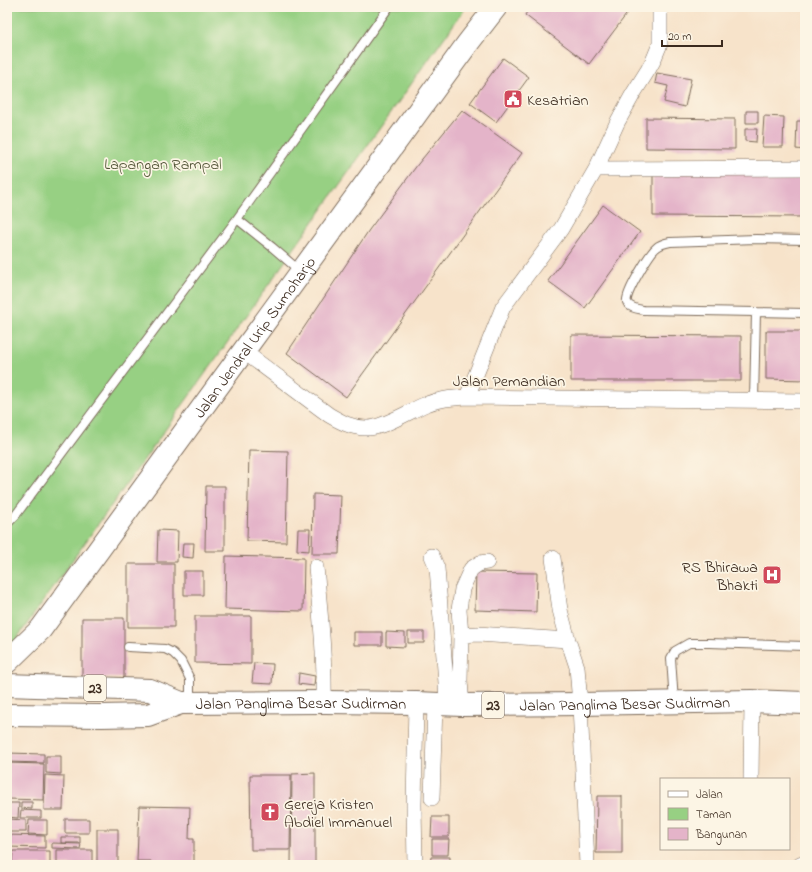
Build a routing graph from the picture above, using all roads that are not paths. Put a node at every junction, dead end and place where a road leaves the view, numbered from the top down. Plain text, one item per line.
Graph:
1 (389, 7) edge
2 (496, 7) edge
3 (660, 12) dead end
4 (805, 168) edge
5 (596, 169) junction
6 (237, 219) junction
7 (805, 240) edge
8 (301, 272) junction
9 (756, 312) junction
10 (805, 313) edge
11 (243, 351) junction
12 (467, 397) junction
13 (754, 400) junction
14 (805, 401) edge
15 (7, 524) edge
16 (432, 556) dead end
17 (553, 558) dead end
18 (487, 562) dead end
19 (316, 566) dead end
20 (461, 635) junction
21 (568, 640) junction
22 (805, 646) edge
23 (128, 647) dead end
24 (7, 662) edge
25 (7, 685) edge
26 (752, 700) junction
27 (324, 702) junction
28 (674, 702) junction
29 (186, 703) junction
30 (805, 703) edge
31 (580, 704) junction
32 (440, 705) junction
33 (7, 715) edge
34 (750, 778) edge
35 (432, 798) dead end
36 (805, 863) edge
37 (415, 865) edge
38 (587, 865) edge
39 (800, 865) edge

1 - 6 lane
2 - 8 main road, Jalan Jendral Urip Sumoharjo
3 - 5 street
4 - 5 street
5 - 12 street
6 - 8 lane
6 - 15 lane
7 - 9 lane
8 - 11 main road, Jalan Jendral Urip Sumoharjo
9 - 10 lane
9 - 13 lane
11 - 12 street, Jalan Pemandian
11 - 24 main road, Jalan Jendral Urip Sumoharjo
12 - 13 street, Jalan Pemandian
13 - 14 street, Jalan Pemandian
16 - 32 street
17 - 21 street
18 - 20 street
19 - 27 street
20 - 21 street
20 - 32 street
21 - 31 street
22 - 28 lane
23 - 29 lane
25 - 29 main road, Jalan Panglima Besar Sudirman / 23
26 - 28 main road, Jalan Panglima Besar Sudirman / 23
26 - 30 main road, Jalan Panglima Besar Sudirman / 23
26 - 34 street
27 - 29 main road, Jalan Panglima Besar Sudirman / 23
27 - 32 main road, Jalan Panglima Besar Sudirman / 23
28 - 31 main road, Jalan Panglima Besar Sudirman / 23
29 - 33 main road, Jalan Panglima Besar Sudirman / 23
31 - 32 main road, Jalan Panglima Besar Sudirman / 23
31 - 38 street
32 - 35 street
32 - 37 street
36 - 39 street

